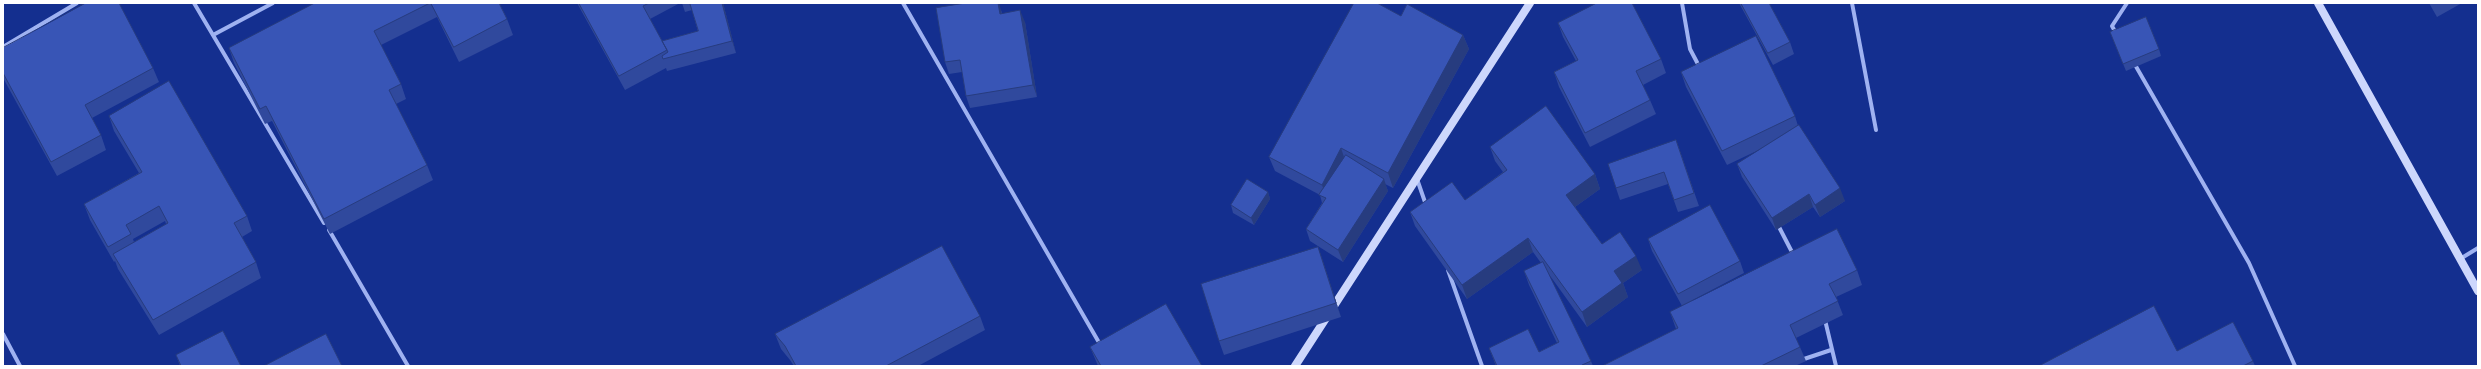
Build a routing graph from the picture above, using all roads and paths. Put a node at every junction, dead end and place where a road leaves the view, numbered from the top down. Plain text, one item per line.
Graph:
1 (77, 3) edge
2 (194, 3) edge
3 (273, 3) edge
4 (903, 3) edge
5 (1530, 3) edge
6 (1682, 3) edge
7 (1852, 3) edge
8 (2127, 3) edge
9 (2318, 3) edge
10 (214, 35) junction
11 (2120, 39) edge
12 (3, 47) edge
13 (2132, 60) edge
14 (1701, 70) edge
15 (1876, 130) dead end
16 (1416, 178) junction
17 (1427, 208) edge
18 (1775, 220) edge
19 (2478, 248) edge
20 (2460, 259) junction
21 (1445, 261) edge
22 (1796, 262) edge
23 (2478, 291) edge
24 (1821, 312) edge
25 (3, 334) edge
26 (1831, 350) junction
27 (1104, 352) edge
28 (1798, 361) edge
29 (20, 366) edge
30 (408, 366) edge
31 (1295, 366) edge
32 (1482, 366) edge
33 (1836, 366) edge
34 (2295, 366) edge

1 - 12 street
2 - 10 street
3 - 10 street
4 - 27 street
5 - 16 street
6 - 14 street
7 - 15 street
8 - 11 street
9 - 20 street
10 - 30 street
13 - 34 street
16 - 17 street
16 - 31 street
18 - 22 street
19 - 20 street
20 - 23 street
21 - 32 street
24 - 26 street
25 - 29 street
26 - 28 street
26 - 33 street

